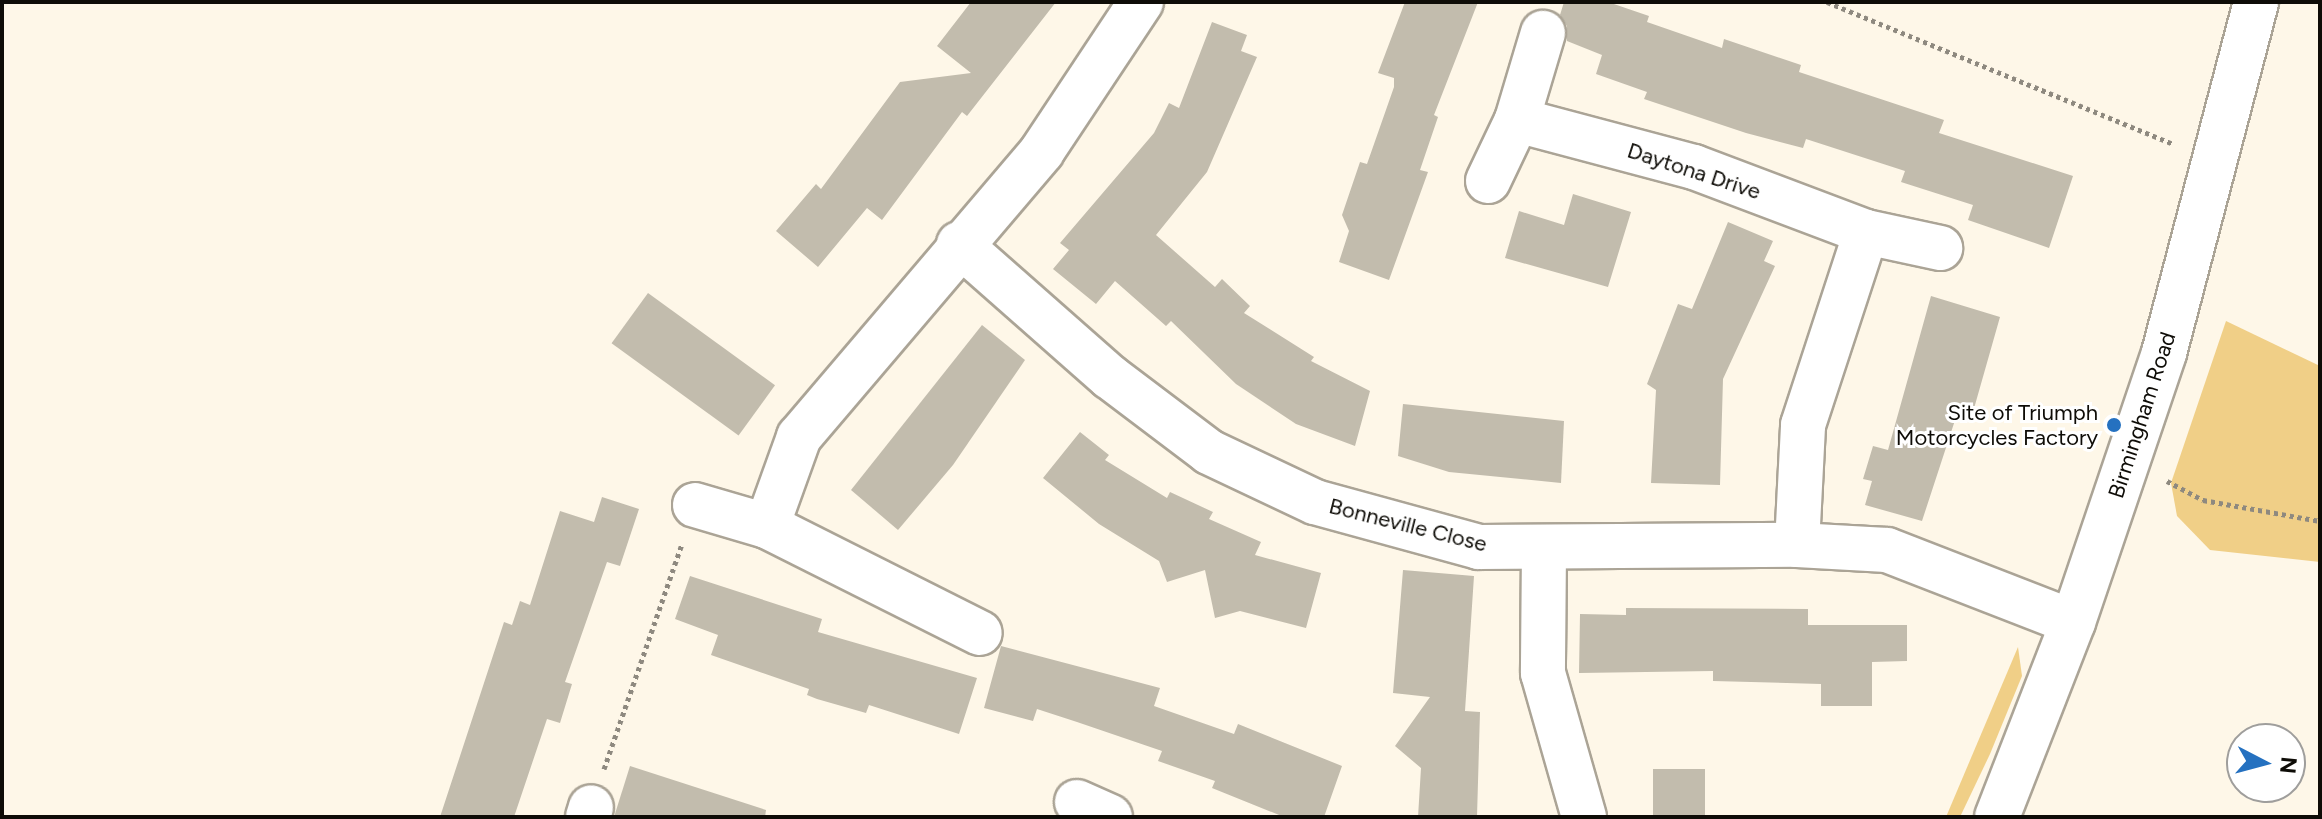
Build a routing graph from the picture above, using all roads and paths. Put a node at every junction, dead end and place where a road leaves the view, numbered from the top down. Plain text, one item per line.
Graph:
1 (1141, 2) edge
2 (1827, 2) edge
3 (2256, 2) edge
4 (1543, 33) dead end
5 (1517, 120) junction
6 (2217, 162) junction
7 (1488, 181) dead end
8 (1866, 232) junction
9 (959, 244) junction
10 (1940, 248) dead end
11 (2128, 459) junction
12 (695, 505) joint
13 (2320, 521) edge
14 (767, 526) junction
15 (1797, 545) junction
16 (1544, 549) junction
17 (2073, 622) junction
18 (980, 633) dead end
19 (589, 812) edge
20 (1584, 817) edge
21 (1997, 817) edge

1 - 9 street
2 - 6 path
3 - 6 street, Birmingham Road
4 - 5 street
5 - 7 street
5 - 8 street, Daytona Drive
6 - 11 street, Birmingham Road
8 - 10 street, Daytona Drive
8 - 15 street
9 - 14 street
9 - 16 street, Bonneville Close
11 - 13 path
11 - 17 street, Birmingham Road
12 - 14 street
12 - 19 path
14 - 18 street
15 - 16 street, Bonneville Close
15 - 17 street, Bonneville Close
16 - 20 street
17 - 21 street, Birmingham Road

